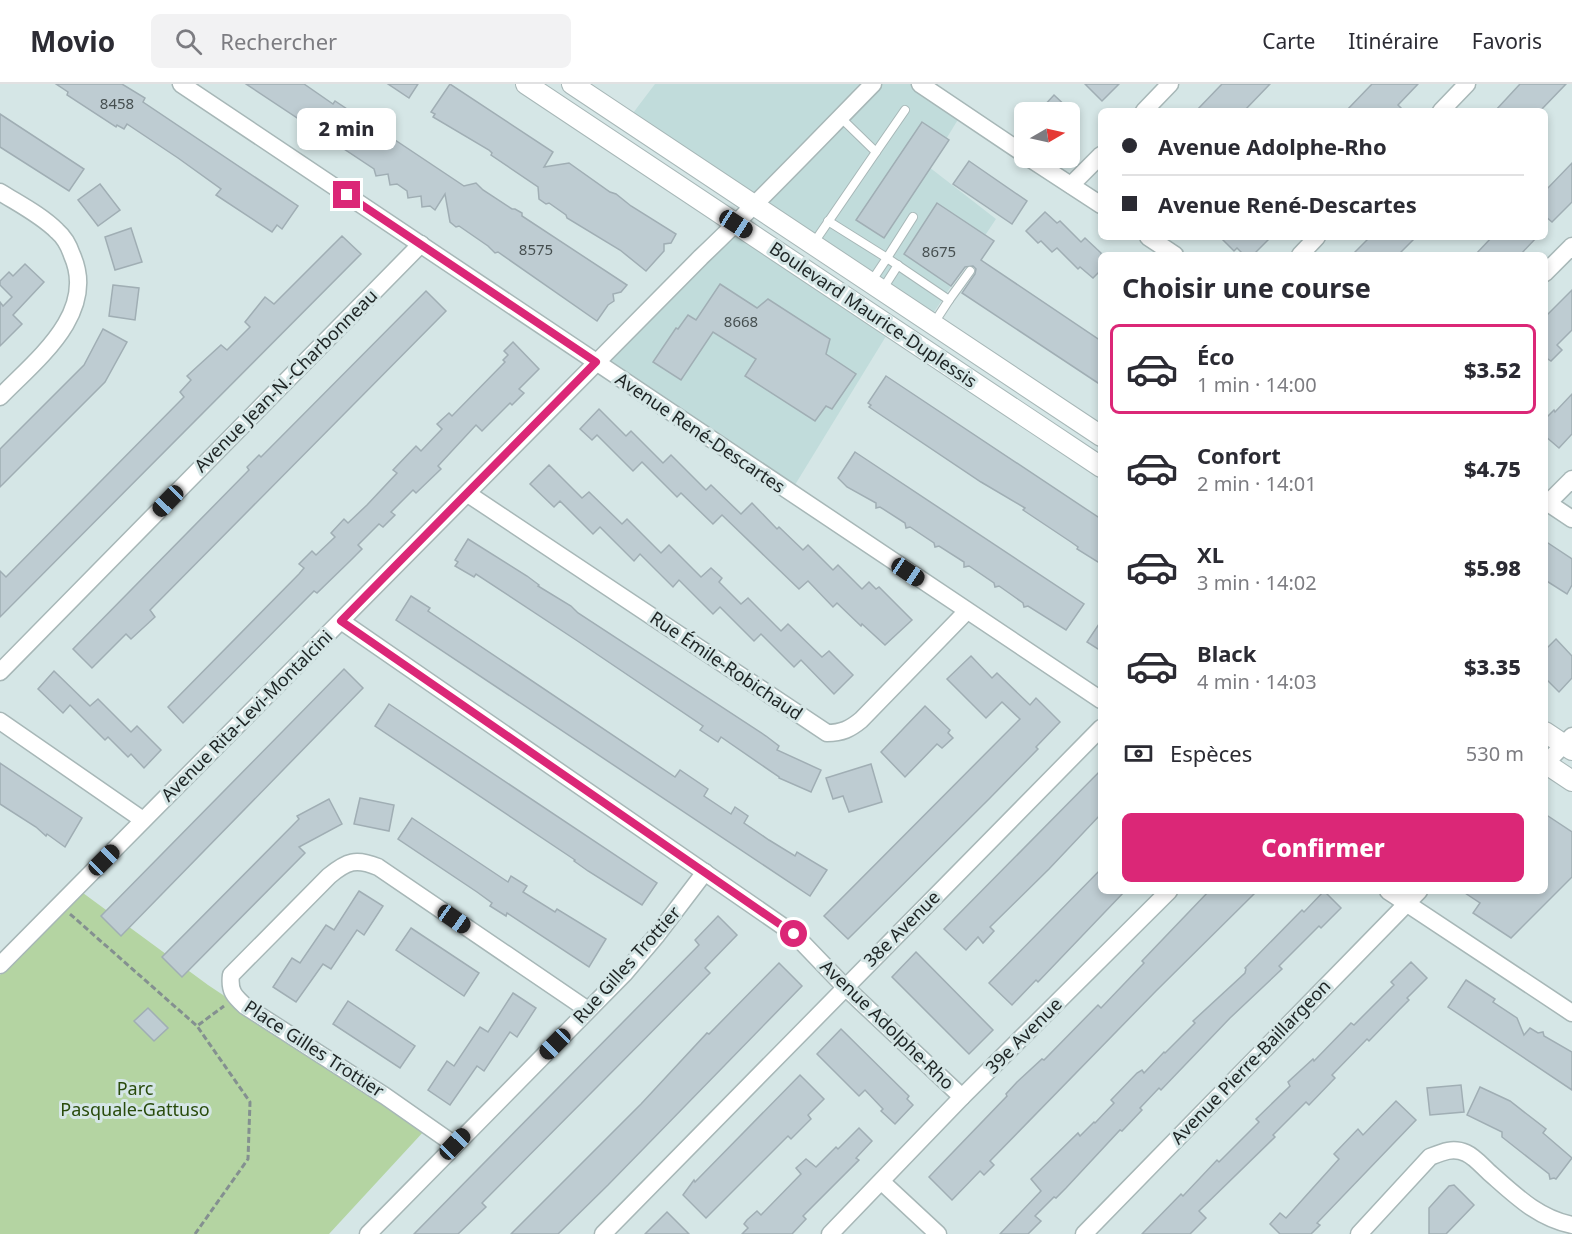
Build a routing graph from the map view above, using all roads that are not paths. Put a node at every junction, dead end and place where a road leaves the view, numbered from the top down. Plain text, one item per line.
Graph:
1 (181, 84) edge
2 (526, 84) edge
3 (572, 84) edge
4 (873, 84) edge
5 (920, 84) edge
6 (1170, 84) edge
7 (1467, 84) edge
8 (1147, 108) edge
9 (1444, 108) edge
10 (905, 110) dead end
11 (840, 117) junction
12 (1014, 147) edge
13 (876, 152) junction
14 (1098, 157) edge
15 (1045, 168) edge
16 (1071, 185) junction
17 (0, 192) edge
18 (1098, 203) edge
19 (756, 205) junction
20 (913, 217) dead end
21 (828, 221) junction
22 (736, 224) junction
23 (1152, 240) edge
24 (1314, 240) edge
25 (421, 244) junction
26 (813, 244) junction
27 (1572, 246) edge
28 (1170, 252) edge
29 (1303, 252) edge
30 (887, 258) junction
31 (898, 265) junction
32 (1548, 270) edge
33 (969, 271) dead end
34 (876, 286) junction
35 (949, 300) junction
36 (933, 324) junction
37 (596, 362) junction
38 (0, 397) edge
39 (1098, 434) edge
40 (1098, 465) edge
41 (1572, 479) edge
42 (468, 494) junction
43 (1548, 501) edge
44 (1548, 503) edge
45 (1572, 519) edge
46 (967, 611) junction
47 (341, 621) junction
48 (0, 672) edge
49 (1098, 698) edge
50 (0, 722) edge
51 (1098, 731) edge
52 (1548, 734) edge
53 (1569, 744) edge
54 (1548, 762) edge
55 (1548, 766) edge
56 (1572, 781) edge
57 (143, 820) junction
58 (705, 872) junction
59 (1166, 894) edge
60 (1413, 897) edge
61 (0, 965) edge
62 (845, 987) junction
63 (588, 1010) junction
64 (1572, 1013) edge
65 (962, 1097) junction
66 (455, 1144) junction
67 (882, 1182) junction
68 (1572, 1225) edge
69 (1091, 1232) edge
70 (368, 1234) edge
71 (603, 1234) edge
72 (830, 1234) edge
73 (938, 1234) edge
74 (1359, 1234) edge

1 - 25 street, Avenue René-Descartes
2 - 22 street, Boulevard Maurice-Duplessis
3 - 19 street, Boulevard Maurice-Duplessis
4 - 11 street, Avenue Rita-Levi-Montalcini
5 - 12 street
6 - 8 street
7 - 9 street
10 - 13 lane
11 - 13 lane
11 - 19 street, Avenue Rita-Levi-Montalcini
13 - 21 lane
14 - 16 street
15 - 16 street
16 - 18 street
17 - 38 street
19 - 22 street, Avenue Rita-Levi-Montalcini
19 - 26 street, Boulevard Maurice-Duplessis
20 - 30 lane
21 - 26 lane
21 - 30 lane
22 - 37 street, Avenue Rita-Levi-Montalcini
22 - 40 street, Boulevard Maurice-Duplessis
23 - 28 street
24 - 29 street
25 - 37 street, Avenue René-Descartes
25 - 48 street, Avenue Jean-N.-Charbonneau
26 - 34 street, Boulevard Maurice-Duplessis
27 - 32 street
30 - 31 lane
30 - 34 lane
31 - 34 lane
31 - 35 lane
33 - 35 lane
34 - 36 street, Boulevard Maurice-Duplessis
35 - 36 lane
36 - 39 street, Boulevard Maurice-Duplessis
37 - 42 street, Avenue Rita-Levi-Montalcini
37 - 46 street, Avenue René-Descartes
41 - 43 street
42 - 46 street, Rue Émile-Robichaud
42 - 47 street, Avenue Rita-Levi-Montalcini
44 - 45 street
46 - 49 street, Avenue René-Descartes
47 - 57 street, Avenue Rita-Levi-Montalcini
47 - 58 street, Avenue Adolphe-Rho
50 - 57 street
51 - 62 street, 38e Avenue
52 - 53 street
53 - 54 street
55 - 56 street
57 - 61 street, Avenue Rita-Levi-Montalcini
58 - 62 street, Avenue Adolphe-Rho
58 - 63 street, Rue Gilles Trottier
59 - 65 street, 39e Avenue
60 - 64 street
60 - 69 street, Avenue Pierre-Baillargeon
62 - 65 street, Avenue Adolphe-Rho
62 - 71 street, 38e Avenue
63 - 66 street, Rue Gilles Trottier
63 - 66 street, Place Gilles Trottier
65 - 67 street, 39e Avenue
66 - 70 street, Rue Gilles Trottier
67 - 72 street, 39e Avenue
67 - 73 street
68 - 74 street

